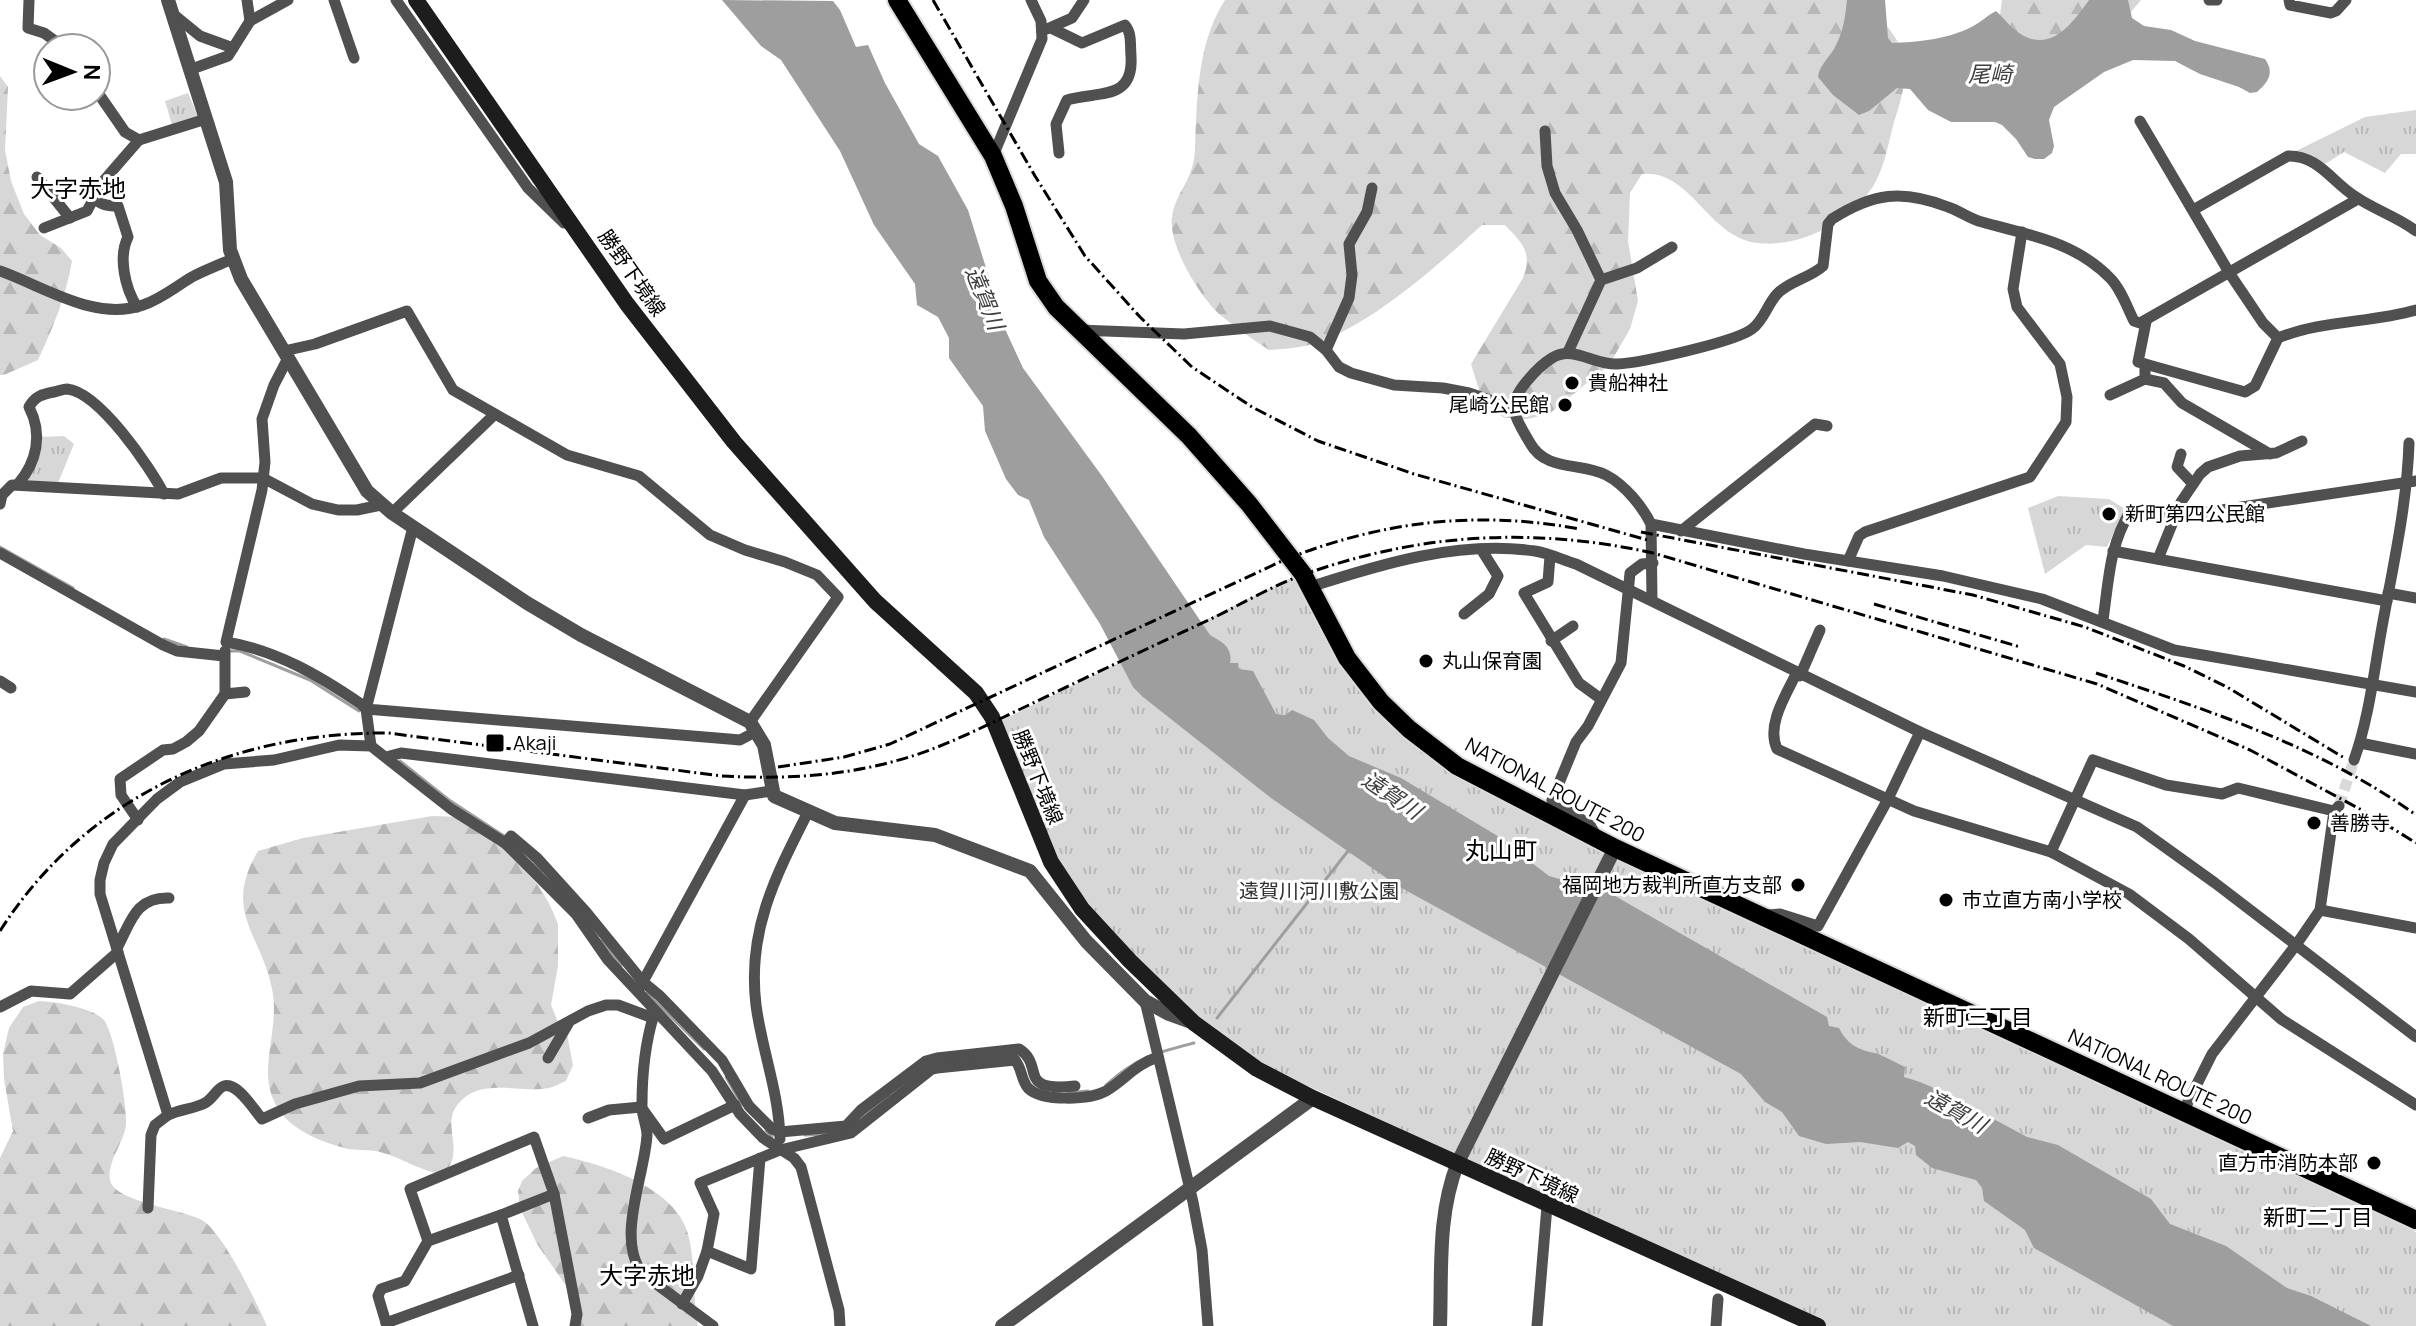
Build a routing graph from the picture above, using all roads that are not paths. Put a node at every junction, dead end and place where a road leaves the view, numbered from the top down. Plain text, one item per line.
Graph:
1 (29, 0) edge
2 (247, 0) edge
3 (288, 0) edge
4 (334, 0) edge
5 (396, 0) edge
6 (897, 0) edge
7 (1031, 0) edge
8 (1084, 0) edge
9 (2209, 0) edge
10 (2217, 0) edge
11 (2289, 0) edge
12 (2346, 0) edge
13 (415, 3) edge
14 (170, 7) edge
15 (250, 21) junction
16 (1047, 29) junction
17 (41, 32) edge
18 (233, 48) junction
19 (354, 58) dead end
20 (189, 70) junction
21 (111, 112) edge
22 (206, 119) junction
23 (2140, 121) dead end
24 (1545, 131) dead end
25 (139, 140) junction
26 (1059, 153) dead end
27 (993, 156) junction
28 (37, 177) dead end
29 (1372, 188) dead end
30 (94, 198) junction
31 (2358, 199) junction
32 (2193, 210) junction
33 (70, 218) junction
34 (44, 228) dead end
35 (2416, 231) edge
36 (2022, 232) junction
37 (581, 236) junction
38 (1672, 247) dead end
39 (232, 259) junction
40 (0, 271) edge
41 (2230, 274) junction
42 (1601, 280) junction
43 (137, 307) junction
44 (2416, 310) edge
45 (2146, 322) junction
46 (1079, 330) junction
47 (2278, 338) junction
48 (1326, 350) junction
49 (1568, 352) junction
50 (286, 354) junction
51 (2145, 364) junction
52 (2145, 379) junction
53 (2110, 395) dead end
54 (1513, 408) junction
55 (494, 415) junction
56 (1827, 426) dead end
57 (2302, 441) dead end
58 (2409, 443) dead end
59 (2181, 454) dead end
60 (2270, 455) junction
61 (263, 478) junction
62 (2412, 482) edge
63 (2193, 484) junction
64 (8, 485) edge
65 (164, 494) junction
66 (0, 504) edge
67 (386, 509) junction
68 (2174, 517) junction
69 (1651, 524) junction
70 (413, 527) junction
71 (1681, 531) junction
72 (1481, 549) junction
73 (2113, 551) junction
74 (0, 553) edge
75 (1550, 556) junction
76 (2158, 559) junction
77 (1848, 561) junction
78 (1653, 563) junction
79 (1310, 587) junction
80 (1628, 589) junction
81 (2387, 597) junction
82 (2416, 598) edge
83 (1652, 600) junction
84 (1464, 614) dead end
85 (2103, 620) junction
86 (1573, 626) dead end
87 (1820, 630) dead end
88 (1551, 641) junction
89 (225, 650) junction
90 (1798, 675) junction
91 (0, 681) edge
92 (2372, 683) junction
93 (11, 688) dead end
94 (245, 692) dead end
95 (2416, 692) edge
96 (225, 694) junction
97 (1601, 699) junction
98 (366, 709) junction
99 (753, 726) junction
100 (1920, 732) junction
101 (2360, 743) junction
102 (371, 746) junction
103 (2416, 754) edge
104 (386, 757) junction
105 (2354, 760) tunnel mouth
106 (771, 791) junction
107 (745, 795) junction
108 (2075, 799) junction
109 (1887, 801) junction
110 (808, 812) junction
111 (138, 820) junction
112 (1593, 837) junction
113 (1613, 851) junction
114 (2051, 852) junction
115 (169, 898) dead end
116 (2320, 910) junction
117 (1764, 918) junction
118 (2416, 928) edge
119 (2296, 945) junction
120 (117, 950) junction
121 (640, 986) junction
122 (2255, 998) junction
123 (1145, 1001) junction
124 (0, 1007) edge
125 (654, 1014) junction
126 (570, 1020) junction
127 (1194, 1023) junction
128 (2416, 1037) edge
129 (1157, 1054) junction
130 (548, 1058) dead end
131 (1075, 1086) dead end
132 (1060, 1093) junction
133 (1313, 1098) junction
134 (735, 1105) junction
135 (2416, 1105) edge
136 (641, 1107) junction
137 (2183, 1112) junction
138 (168, 1115) junction
139 (588, 1118) dead end
140 (780, 1132) junction
141 (780, 1150) junction
142 (760, 1158) junction
143 (1460, 1158) junction
144 (1190, 1190) junction
145 (554, 1194) junction
146 (1547, 1206) junction
147 (148, 1208) dead end
148 (501, 1215) junction
149 (2416, 1220) edge
150 (428, 1241) junction
151 (707, 1251) junction
152 (519, 1275) junction
153 (1718, 1299) dead end
154 (682, 1304) junction
155 (1802, 1321) edge
156 (386, 1324) edge
157 (533, 1326) edge
158 (575, 1326) edge
159 (713, 1326) edge
160 (840, 1326) edge
161 (1002, 1326) edge
162 (1208, 1326) edge
163 (1440, 1326) edge
164 (1537, 1326) edge
165 (1716, 1326) edge
166 (1818, 1326) edge

1 - 17 street
2 - 15 street
3 - 15 street
4 - 19 street
5 - 37 street
6 - 27 highway, NATIONAL ROUTE 200
7 - 16 street
8 - 16 street
9 - 10 street
11 - 12 street
13 - 37 main road, 勝野下境線
14 - 18 street
14 - 20 street
15 - 18 street
16 - 26 street
16 - 27 street
18 - 20 street
20 - 22 street
21 - 25 street
22 - 25 street
22 - 39 street
23 - 32 street
24 - 42 street
25 - 30 street
27 - 46 highway, NATIONAL ROUTE 200
28 - 33 street
29 - 48 street
30 - 33 street
30 - 43 street
31 - 32 street
31 - 35 street
31 - 41 street
32 - 41 street
33 - 34 street
36 - 45 street
36 - 49 street
36 - 77 street
37 - 127 main road, 勝野下境線
38 - 42 street
39 - 43 street
39 - 50 street
40 - 43 street
41 - 45 street
41 - 47 street
42 - 49 street
44 - 47 street
45 - 51 street
46 - 48 street
46 - 79 highway, NATIONAL ROUTE 200
47 - 51 street
48 - 54 street
49 - 54 street
50 - 55 street
50 - 61 street
50 - 67 street
51 - 52 street
52 - 53 street
52 - 60 street
54 - 69 street
55 - 67 street
55 - 99 street
56 - 71 street
57 - 60 street
58 - 62 street
59 - 63 street
60 - 63 street
61 - 65 street
61 - 67 street
61 - 89 street
62 - 68 street
62 - 81 street
63 - 68 street
64 - 65 street
64 - 65 street
64 - 66 street
67 - 70 street
68 - 73 street
68 - 76 street
69 - 71 street
69 - 78 street
70 - 98 street
70 - 99 street
71 - 77 street
72 - 75 street
72 - 79 street
72 - 84 street
73 - 76 street
73 - 85 street
74 - 89 street
75 - 80 street
75 - 88 street
76 - 81 street
77 - 85 street
78 - 80 street
78 - 83 street
79 - 112 highway, NATIONAL ROUTE 200
80 - 83 street
80 - 97 street
81 - 82 street
81 - 92 street
83 - 90 street
85 - 92 street
86 - 88 street
87 - 90 street
88 - 97 street
89 - 96 street
89 - 98 street
90 - 100 street
90 - 109 street
91 - 93 street
92 - 95 street
92 - 101 street
94 - 96 street
96 - 111 street
97 - 112 street
98 - 99 street
98 - 102 street
99 - 106 street
100 - 108 street
100 - 109 street
101 - 103 street
101 - 105 street
102 - 104 street
102 - 111 street
104 - 107 street
104 - 121 street
106 - 107 street
106 - 110 street
107 - 121 street
108 - 114 street
108 - 116 street
108 - 119 street
109 - 114 street
109 - 117 street
110 - 123 street
110 - 140 street
111 - 120 street
112 - 113 highway, NATIONAL ROUTE 200
113 - 117 highway, NATIONAL ROUTE 200
113 - 143 street
114 - 122 street
115 - 120 street
116 - 118 street
116 - 119 street
117 - 137 highway, NATIONAL ROUTE 200
119 - 122 street
119 - 128 street
120 - 124 street
120 - 138 street
121 - 125 street
121 - 140 street
122 - 135 street
122 - 137 street
123 - 127 street
123 - 129 street
125 - 126 street
125 - 134 street
125 - 136 street
126 - 130 street
126 - 138 street
127 - 133 main road, 勝野下境線
129 - 132 street
129 - 144 street
131 - 132 street
132 - 140 street
132 - 141 street
133 - 143 main road, 勝野下境線
133 - 144 street
134 - 136 street
134 - 141 street
136 - 139 street
136 - 154 street
137 - 149 highway, NATIONAL ROUTE 200
138 - 147 street
140 - 141 street
141 - 142 street
141 - 160 street
142 - 151 street
142 - 151 street
143 - 146 main road, 勝野下境線
143 - 163 street
144 - 161 street
144 - 162 street
145 - 148 street
145 - 150 street
145 - 158 street
146 - 155 main road, 勝野下境線
146 - 164 street
148 - 150 street
148 - 152 street
150 - 156 street
151 - 154 street
152 - 156 street
152 - 157 street
153 - 165 street
154 - 159 street
155 - 166 main road, 勝野下境線

